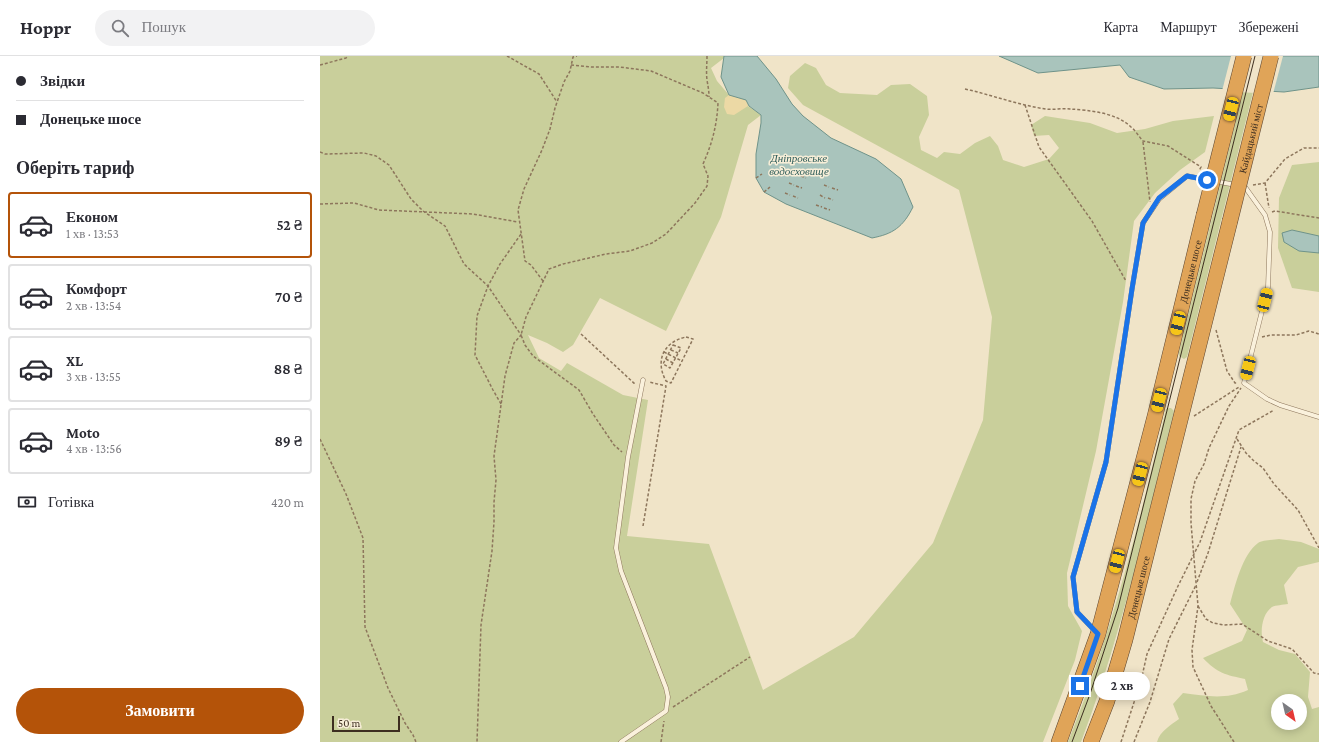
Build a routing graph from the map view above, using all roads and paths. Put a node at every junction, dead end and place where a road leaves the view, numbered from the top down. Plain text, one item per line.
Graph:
1 (348, 56) edge
2 (507, 56) edge
3 (577, 56) edge
4 (707, 56) edge
5 (1244, 56) edge
6 (1271, 56) edge
7 (573, 57) edge
8 (320, 65) edge
9 (572, 65) junction
10 (965, 89) dead end
11 (709, 97) junction
12 (557, 102) junction
13 (1025, 105) junction
14 (1143, 141) junction
15 (1319, 148) edge
16 (320, 152) edge
17 (793, 172) dead end
18 (762, 174) dead end
19 (798, 174) dead end
20 (801, 176) dead end
21 (756, 178) dead end
22 (806, 178) dead end
23 (1195, 178) junction
24 (1265, 182) junction
25 (789, 183) dead end
26 (794, 185) dead end
27 (824, 185) dead end
28 (796, 186) dead end
29 (770, 187) dead end
30 (1245, 187) junction
31 (802, 188) dead end
32 (838, 190) dead end
33 (764, 192) dead end
34 (785, 192) dead end
35 (790, 195) dead end
36 (820, 195) dead end
37 (792, 196) dead end
38 (798, 198) dead end
39 (833, 200) dead end
40 (320, 204) edge
41 (816, 205) dead end
42 (830, 210) dead end
43 (423, 211) junction
44 (1151, 211) junction
45 (1319, 218) edge
46 (1230, 221) joint
47 (519, 222) junction
48 (521, 234) junction
49 (543, 281) junction
50 (488, 286) junction
51 (1132, 289) junction
52 (1215, 326) dead end
53 (581, 334) dead end
54 (1319, 334) edge
55 (521, 335) junction
56 (1256, 338) junction
57 (672, 344) junction
58 (670, 350) junction
59 (664, 352) junction
60 (678, 353) junction
61 (668, 354) junction
62 (675, 358) junction
63 (665, 359) junction
64 (682, 361) junction
65 (673, 363) junction
66 (662, 364) junction
67 (643, 380) joint
68 (1244, 383) junction
69 (641, 390) junction
70 (502, 404) junction
71 (1280, 405) junction
72 (1194, 416) dead end
73 (1319, 417) edge
74 (320, 439) edge
75 (1237, 439) junction
76 (1241, 447) junction
77 (628, 457) junction
78 (643, 526) dead end
79 (1319, 548) edge
80 (1193, 554) junction
81 (1196, 584) junction
82 (1198, 606) junction
83 (1098, 634) junction
84 (750, 658) dead end
85 (1319, 674) edge
86 (666, 712) junction
87 (416, 742) edge
88 (477, 742) edge
89 (621, 742) edge
90 (661, 742) edge
91 (1059, 742) edge
92 (1091, 742) edge
93 (1121, 742) edge
94 (1134, 742) edge
95 (1234, 742) edge

1 - 8 path
2 - 12 path
3 - 7 path
4 - 11 path
5 - 83 highway, Донецьке шосе, bridge
6 - 46 highway, Кайдацький міст, bridge
7 - 9 path
9 - 11 path
9 - 12 path
10 - 13 path
11 - 49 path
12 - 47 path
13 - 14 path
13 - 51 path
14 - 23 path
14 - 44 path
15 - 24 path
16 - 43 path
17 - 19 path
18 - 21 path
20 - 22 path
23 - 30 lane
23 - 44 lane
24 - 30 path
24 - 45 path
25 - 26 path
27 - 32 path
28 - 31 path
29 - 33 path
30 - 56 lane
34 - 35 path
36 - 39 path
37 - 38 path
40 - 43 path
41 - 42 path
43 - 47 path
43 - 50 path
44 - 51 lane
46 - 92 highway, Донецьке шосе
47 - 48 path
48 - 49 path
48 - 50 path
49 - 55 path
50 - 55 path
50 - 70 path
51 - 83 lane
52 - 68 path
53 - 69 path
54 - 56 path
55 - 70 path
55 - 77 path
56 - 68 lane
57 - 58 path
57 - 59 path
57 - 60 path
57 - 64 path
58 - 60 path
58 - 61 path
59 - 61 path
59 - 66 path
60 - 62 path
61 - 62 path
61 - 63 path
62 - 64 path
62 - 65 path
63 - 65 path
63 - 66 path
64 - 66 path
65 - 66 path
67 - 69 lane
67 - 78 path
68 - 71 lane
68 - 72 path
68 - 80 path
69 - 77 lane
70 - 88 path
71 - 73 lane
71 - 75 path
74 - 87 path
75 - 76 path
75 - 80 path
76 - 79 path
76 - 81 path
77 - 86 lane
80 - 81 path
80 - 93 path
81 - 82 path
81 - 94 path
82 - 85 path
82 - 95 path
83 - 91 highway, Донецьке шосе
84 - 86 path
86 - 89 lane
86 - 90 path

